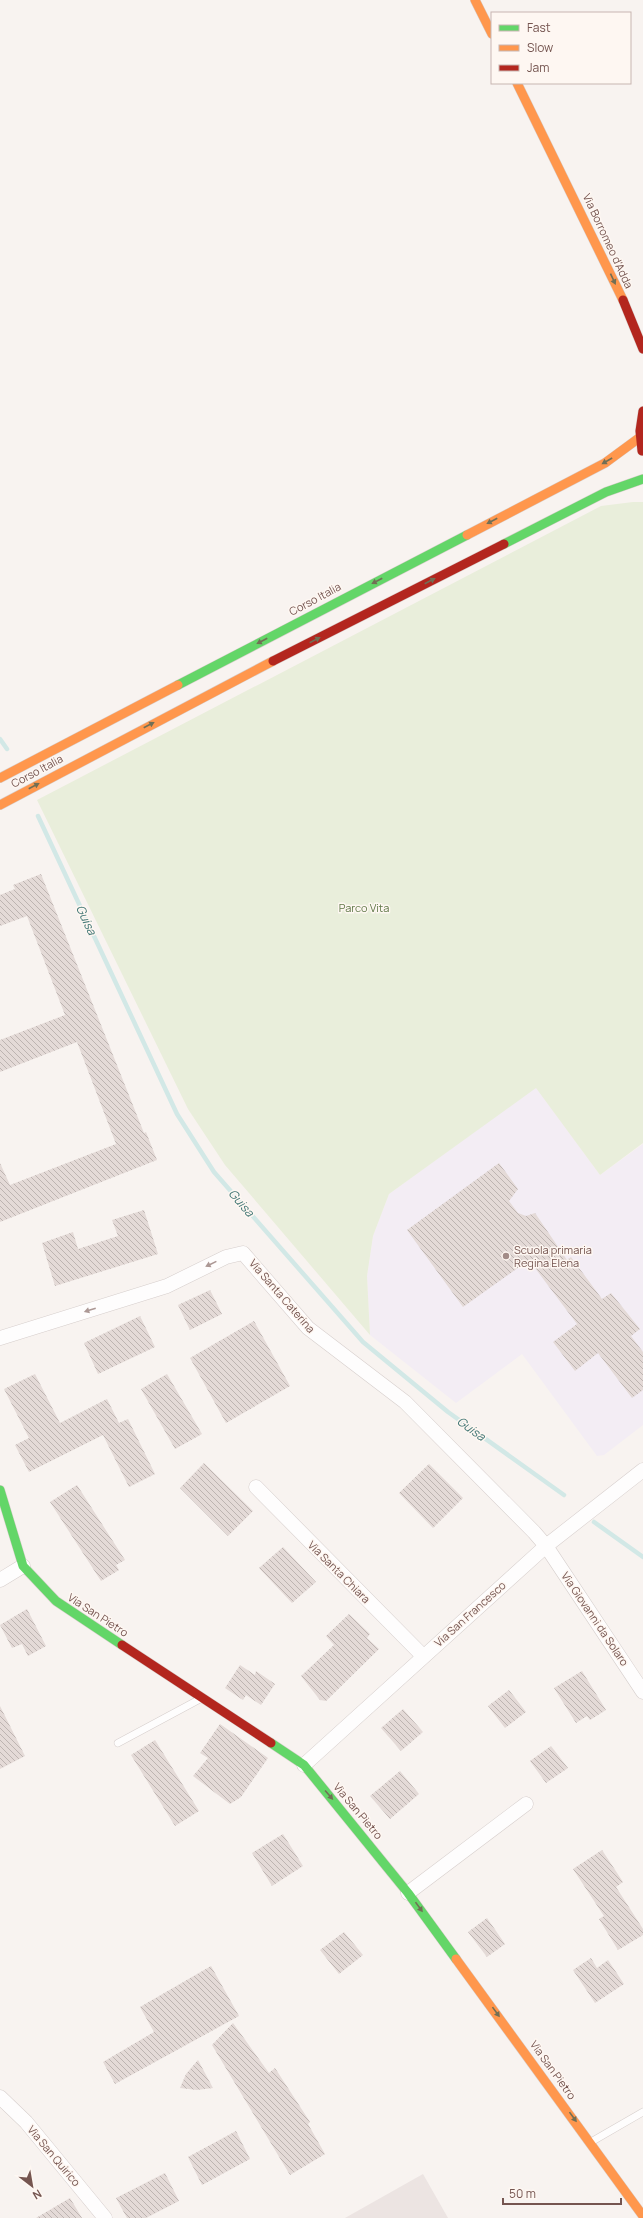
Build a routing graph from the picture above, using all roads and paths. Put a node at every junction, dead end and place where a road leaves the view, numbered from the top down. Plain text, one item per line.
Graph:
1 (475, 0) edge
2 (491, 32) edge
3 (518, 84) edge
4 (560, 168) junction
5 (623, 279) dead end
6 (643, 349) edge
7 (643, 411) edge
8 (639, 438) junction
9 (643, 452) edge
10 (643, 479) edge
11 (0, 778) edge
12 (0, 805) edge
13 (4, 1336) edge
14 (643, 1470) edge
15 (256, 1487) dead end
16 (0, 1490) edge
17 (546, 1546) junction
18 (23, 1566) junction
19 (0, 1580) edge
20 (423, 1656) junction
21 (643, 1692) edge
22 (202, 1698) junction
23 (118, 1743) dead end
24 (304, 1765) junction
25 (526, 1804) dead end
26 (408, 1892) junction
27 (0, 2097) edge
28 (643, 2112) edge
29 (591, 2142) junction
30 (643, 2216) edge
31 (105, 2218) edge

1 - 2 street
3 - 4 street, Via Borromeo d'Adda
4 - 5 street, Via Borromeo d'Adda
4 -> 6 street, Via Borromeo d'Adda
7 - 8 street
8 - 9 street
8 -> 11 street, Corso Italia
12 -> 10 street, Corso Italia
17 -> 13 street, Via Santa Caterina
14 - 17 street, Via San Francesco
15 - 20 street, Via Santa Chiara
16 - 18 street, Via San Pietro
17 - 20 street, Via San Francesco
17 - 21 street, Via Giovanni da Solaro
18 - 19 street
18 - 22 street, Via San Pietro
20 - 24 street, Via San Francesco
22 - 23 lane
22 - 24 street, Via San Pietro
24 -> 26 street, Via San Pietro
25 - 26 street
26 -> 29 street, Via San Pietro
27 - 31 street, Via San Quirico
28 - 29 lane
29 - 30 street, Via San Pietro

